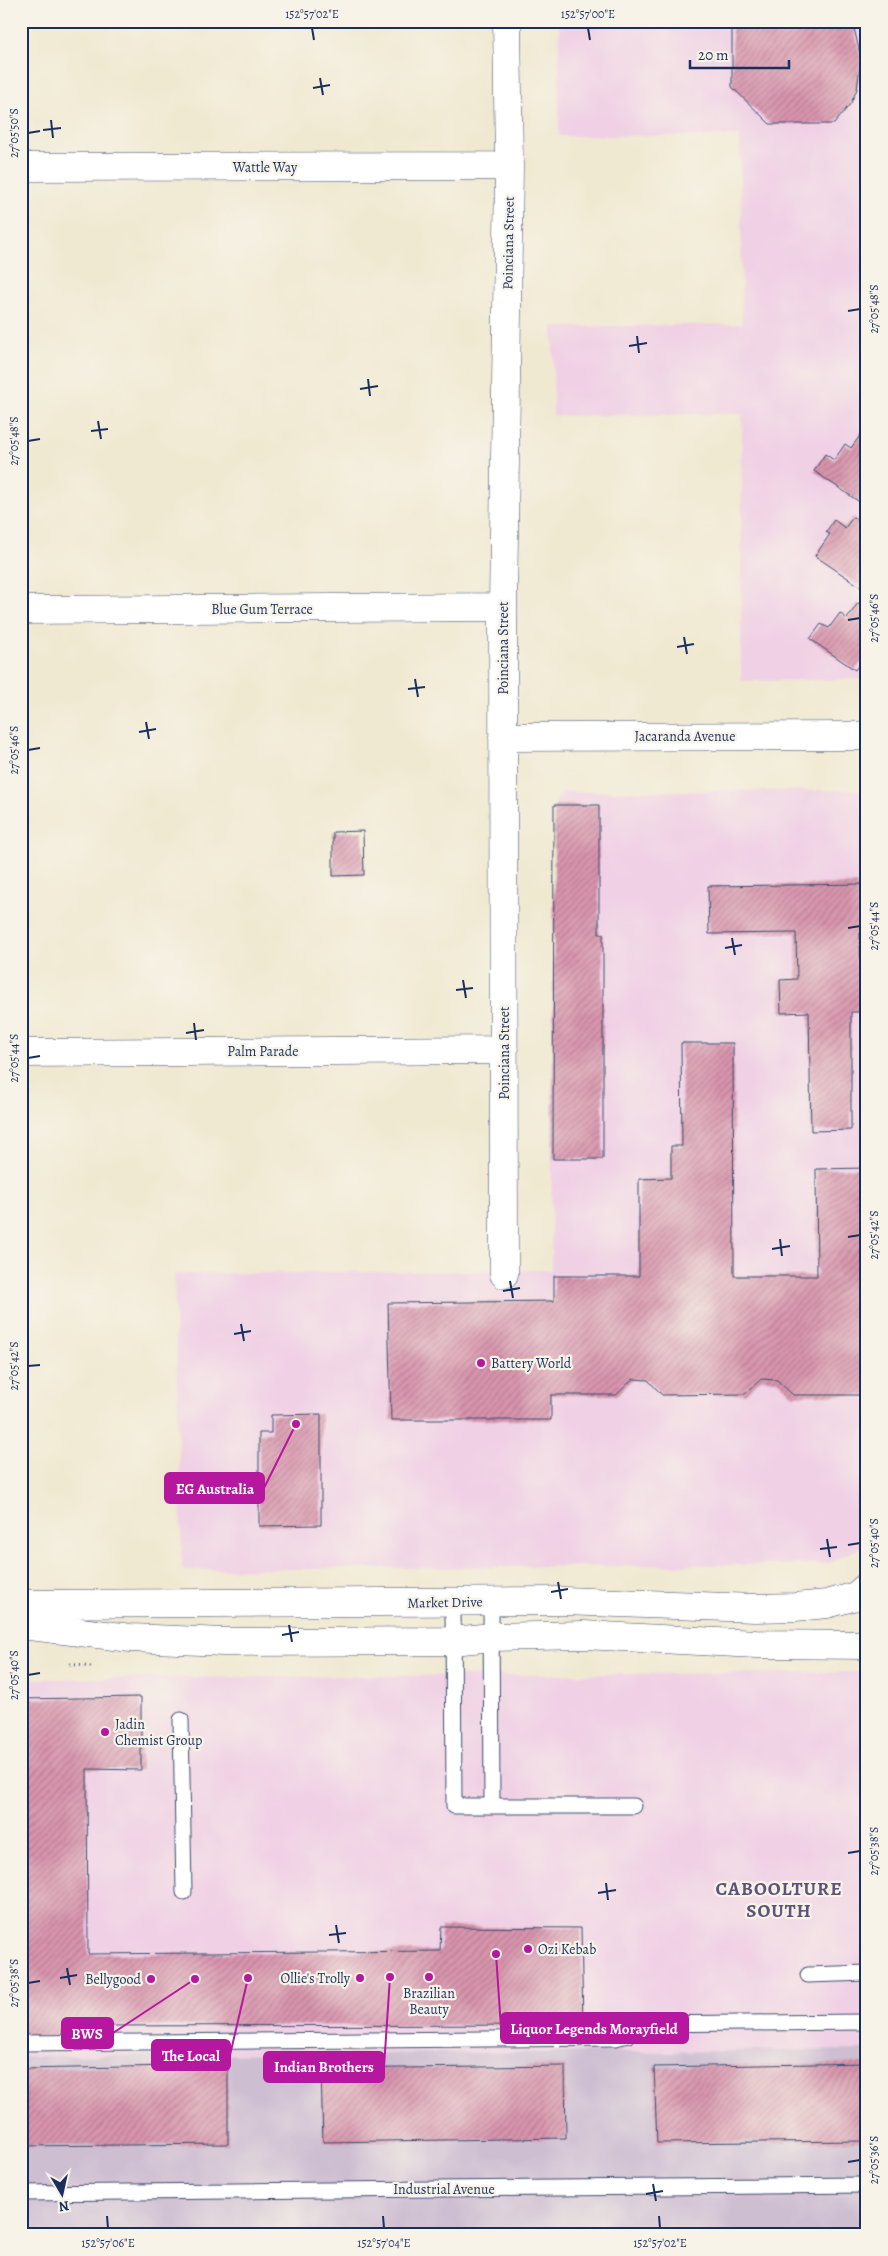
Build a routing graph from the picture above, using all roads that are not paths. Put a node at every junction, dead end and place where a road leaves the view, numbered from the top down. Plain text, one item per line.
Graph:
1 (508, 21) edge
2 (508, 166) junction
3 (21, 167) edge
4 (503, 607) junction
5 (21, 610) edge
6 (867, 736) edge
7 (503, 737) junction
8 (504, 1050) junction
9 (21, 1053) edge
10 (504, 1274) dead end
11 (863, 1593) edge
12 (491, 1601) junction
13 (453, 1602) junction
14 (21, 1604) edge
15 (21, 1625) edge
16 (492, 1637) junction
17 (453, 1640) junction
18 (867, 1645) edge
19 (181, 1720) dead end
20 (492, 1806) junction
21 (634, 1806) dead end
22 (184, 1892) dead end
23 (867, 1973) edge
24 (808, 1974) dead end
25 (867, 2022) edge
26 (21, 2043) edge
27 (867, 2186) edge
28 (21, 2193) edge

1 - 2 street, Poinciana Street
2 - 3 street, Wattle Way
2 - 4 street, Poinciana Street
4 - 5 street, Blue Gum Terrace
4 - 7 street, Poinciana Street
6 - 7 street, Jacaranda Avenue
7 - 8 street, Poinciana Street
8 - 9 street, Palm Parade
8 - 10 street, Poinciana Street
11 - 12 street, Market Drive
12 - 13 street, Market Drive
12 - 16 lane
13 - 14 street, Market Drive
13 - 17 lane
15 - 17 street
16 - 17 street
16 - 18 street
16 - 20 lane
17 - 20 lane
19 - 22 lane
20 - 21 lane
23 - 24 lane
25 - 26 lane
27 - 28 lane, Industrial Avenue

